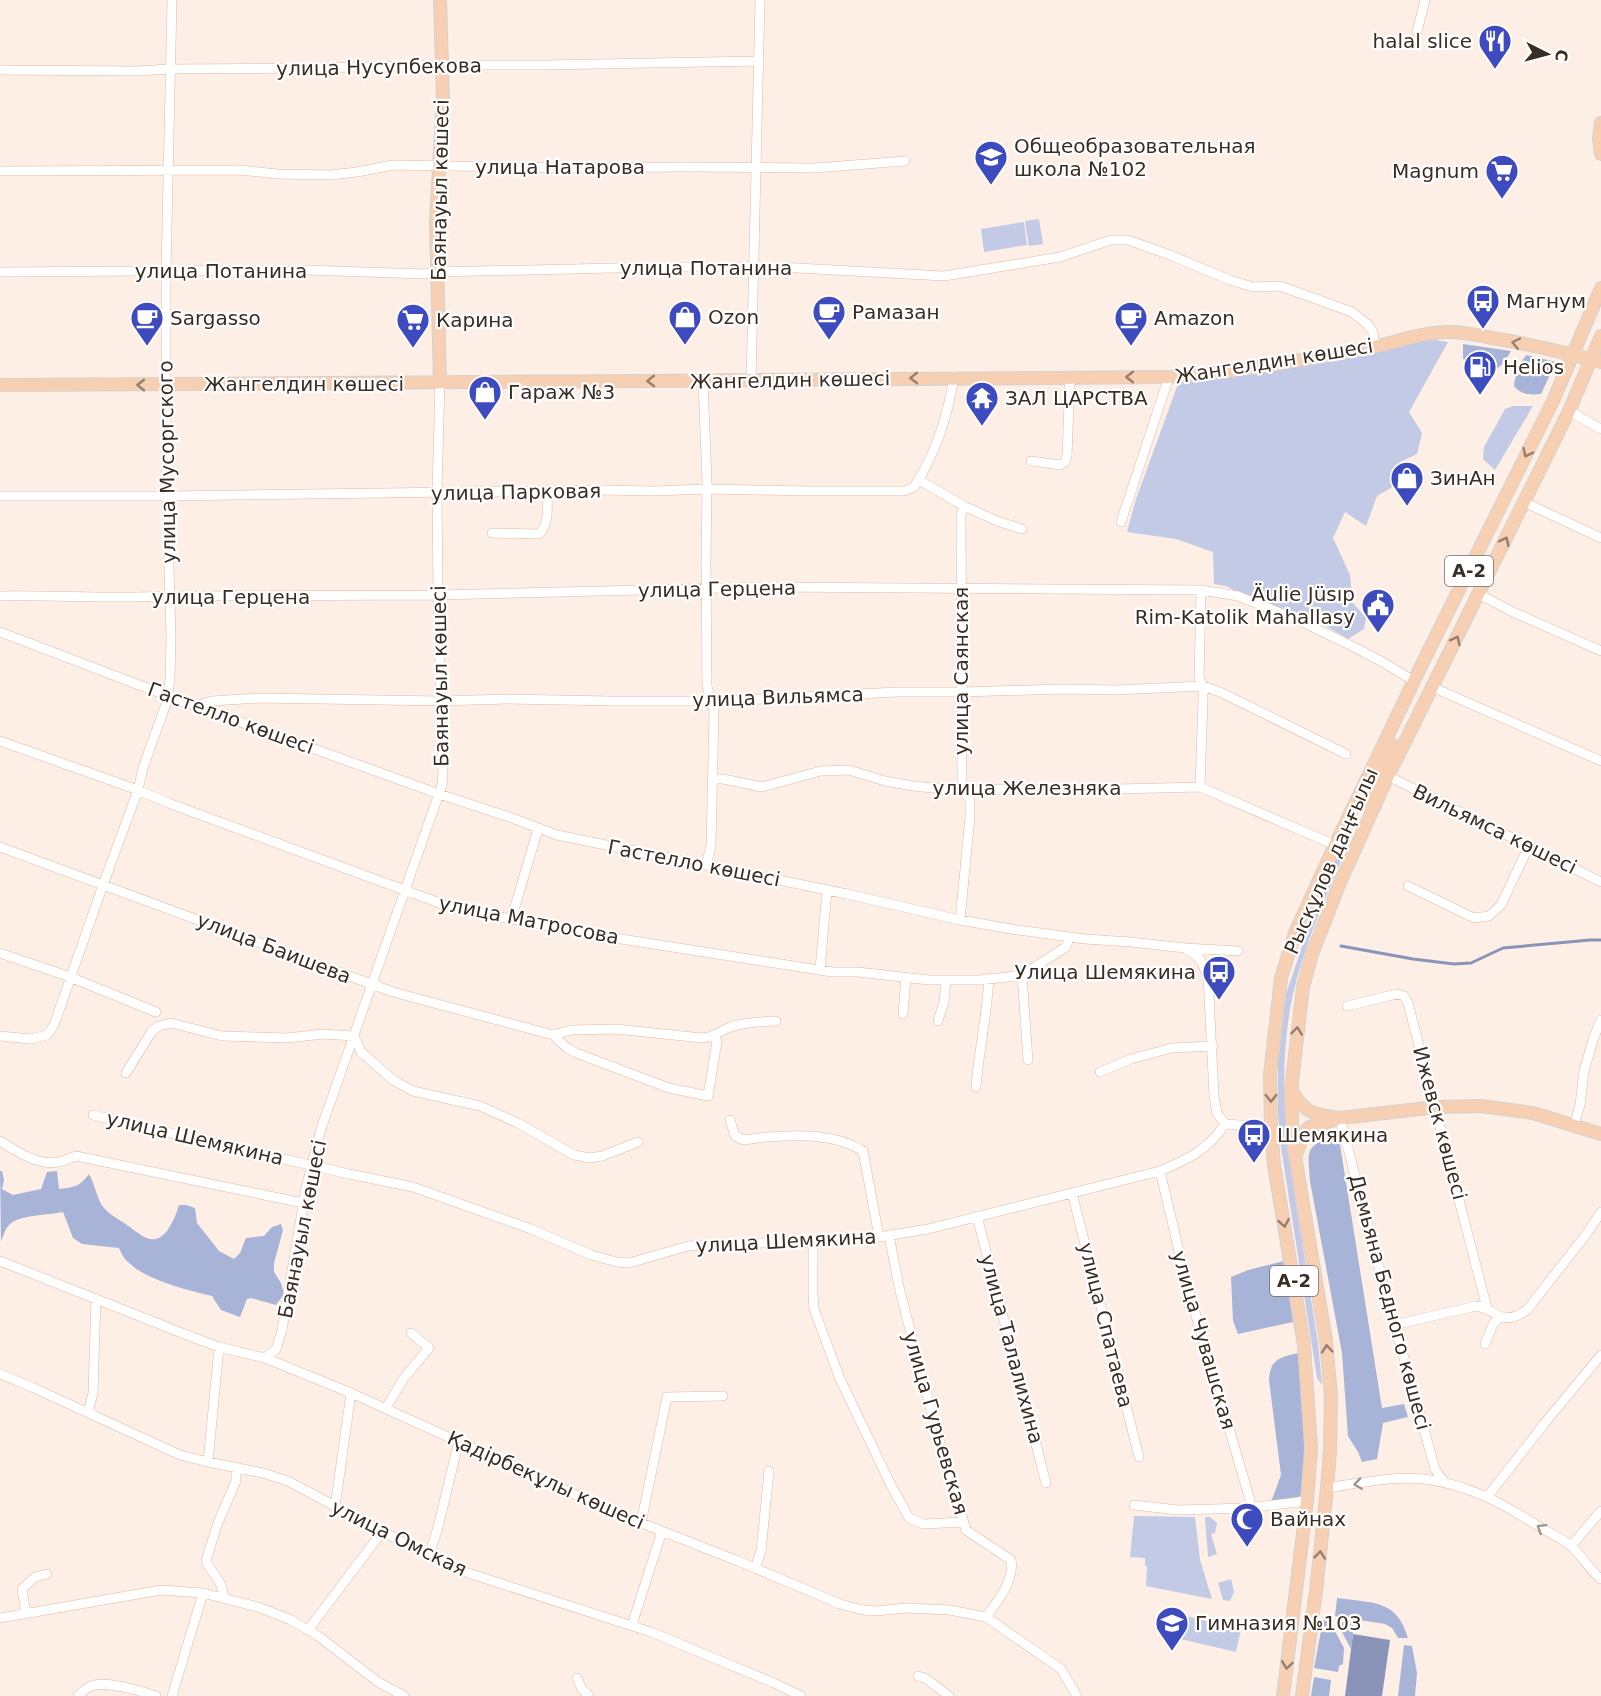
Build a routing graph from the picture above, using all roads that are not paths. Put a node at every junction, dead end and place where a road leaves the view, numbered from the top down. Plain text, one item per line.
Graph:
1 (172, 0) edge
2 (440, 0) edge
3 (760, 0) edge
4 (1425, 0) edge
5 (1417, 32) dead end
6 (759, 61) junction
7 (442, 65) junction
8 (169, 69) junction
9 (0, 70) edge
10 (1601, 125) edge
11 (1601, 154) edge
12 (905, 161) dead end
13 (439, 166) junction
14 (756, 167) junction
15 (168, 169) junction
16 (0, 171) edge
17 (753, 267) junction
18 (0, 272) edge
19 (166, 272) junction
20 (437, 272) junction
21 (1601, 288) edge
22 (1601, 336) edge
23 (1375, 346) junction
24 (1573, 355) junction
25 (1596, 361) edge
26 (954, 377) junction
27 (1070, 377) junction
28 (1169, 377) junction
29 (703, 381) junction
30 (751, 381) junction
31 (440, 382) junction
32 (0, 385) edge
33 (167, 385) junction
34 (1569, 411) junction
35 (1601, 429) edge
36 (1031, 461) dead end
37 (919, 480) junction
38 (707, 489) junction
39 (547, 491) junction
40 (437, 493) junction
41 (0, 496) edge
42 (168, 496) junction
43 (1524, 502) junction
44 (964, 506) junction
45 (1498, 513) junction
46 (1121, 522) dead end
47 (1022, 529) dead end
48 (492, 533) dead end
49 (1601, 538) edge
50 (706, 589) junction
51 (961, 589) junction
52 (1201, 590) junction
53 (1479, 594) junction
54 (438, 595) junction
55 (0, 596) edge
56 (169, 596) junction
57 (0, 632) edge
58 (1437, 634) junction
59 (1601, 651) edge
60 (1414, 681) junction
61 (1203, 686) junction
62 (1432, 687) junction
63 (962, 692) junction
64 (168, 696) junction
65 (441, 701) junction
66 (711, 701) junction
67 (196, 706) junction
68 (1419, 713) junction
69 (0, 741) edge
70 (1385, 741) junction
71 (1346, 754) dead end
72 (1601, 761) edge
73 (1388, 776) junction
74 (712, 779) junction
75 (1200, 787) junction
76 (138, 790) junction
77 (962, 791) junction
78 (439, 794) junction
79 (1375, 806) junction
80 (538, 829) junction
81 (1335, 845) junction
82 (1529, 846) junction
83 (0, 847) edge
84 (706, 866) junction
85 (1601, 882) edge
86 (103, 885) junction
87 (1408, 886) dead end
88 (405, 890) junction
89 (827, 890) junction
90 (511, 920) junction
91 (960, 920) junction
92 (1069, 938) junction
93 (1185, 948) junction
94 (1238, 951) dead end
95 (0, 953) edge
96 (820, 970) junction
97 (1022, 975) junction
98 (70, 977) junction
99 (906, 977) junction
100 (989, 978) junction
101 (946, 980) junction
102 (372, 985) junction
103 (1347, 1006) dead end
104 (156, 1012) dead end
105 (903, 1014) dead end
106 (1601, 1020) edge
107 (776, 1021) dead end
108 (938, 1021) dead end
109 (553, 1035) junction
110 (0, 1036) edge
111 (354, 1036) junction
112 (713, 1037) junction
113 (1213, 1046) junction
114 (1028, 1060) dead end
115 (1100, 1072) dead end
116 (126, 1073) dead end
117 (976, 1087) dead end
118 (1291, 1090) junction
119 (1436, 1107) junction
120 (93, 1115) dead end
121 (1340, 1118) junction
122 (730, 1120) dead end
123 (1225, 1124) junction
124 (1574, 1125) junction
125 (1271, 1127) junction
126 (1601, 1134) edge
127 (0, 1141) edge
128 (638, 1142) dead end
129 (1295, 1156) junction
130 (312, 1165) junction
131 (1160, 1171) junction
132 (1072, 1193) junction
133 (303, 1203) junction
134 (1601, 1212) edge
135 (977, 1216) junction
136 (884, 1236) junction
137 (813, 1243) junction
138 (0, 1261) edge
139 (96, 1298) junction
140 (1487, 1308) junction
141 (1500, 1317) junction
142 (1394, 1325) junction
143 (411, 1333) dead end
144 (1485, 1344) dead end
145 (219, 1347) junction
146 (1601, 1355) edge
147 (265, 1358) junction
148 (0, 1374) edge
149 (351, 1393) junction
150 (723, 1396) dead end
151 (1331, 1396) junction
152 (1308, 1398) junction
153 (386, 1408) junction
154 (88, 1413) junction
155 (459, 1441) junction
156 (1139, 1457) dead end
157 (208, 1462) junction
158 (237, 1467) junction
159 (769, 1471) dead end
160 (1046, 1483) dead end
161 (1445, 1483) junction
162 (1327, 1488) junction
163 (1488, 1496) junction
164 (1307, 1501) junction
165 (1134, 1505) dead end
166 (335, 1507) junction
167 (1250, 1508) junction
168 (1601, 1511) edge
169 (964, 1522) junction
170 (641, 1523) junction
171 (382, 1532) junction
172 (662, 1532) junction
173 (1571, 1546) junction
174 (429, 1555) junction
175 (755, 1568) junction
176 (47, 1574) dead end
177 (1601, 1579) edge
178 (1297, 1587) junction
179 (1316, 1591) junction
180 (203, 1593) junction
181 (223, 1598) junction
182 (26, 1614) junction
183 (986, 1617) junction
184 (0, 1618) edge
185 (632, 1625) junction
186 (308, 1630) junction
187 (918, 1676) dead end
188 (577, 1678) dead end
189 (78, 1696) edge
190 (156, 1696) edge
191 (172, 1696) edge
192 (404, 1696) edge
193 (589, 1696) edge
194 (801, 1696) edge
195 (949, 1696) edge
196 (1077, 1696) edge
197 (1283, 1696) edge
198 (1302, 1696) edge

1 - 8 street, улица Мусоргского
2 - 7 main road, Баянауыл көшесі
3 - 6 street
4 - 5 street
6 - 7 street, улица Нусупбекова
6 - 14 street
7 - 8 street, улица Нусупбекова
7 - 13 main road, Баянауыл көшесі
8 - 9 street, улица Нусупбекова
8 - 15 street, улица Мусоргского
10 - 11 main road
12 - 14 street, улица Натарова
13 - 14 street, улица Натарова
13 - 15 street, улица Натарова
13 - 20 main road, Баянауыл көшесі
14 - 17 street
15 - 16 street, улица Натарова
15 - 19 street, улица Мусоргского
17 - 20 street, улица Потанина
17 - 23 street, улица Потанина
17 - 30 street
18 - 19 street, улица Потанина
19 - 20 street, улица Потанина
19 - 33 street, улица Мусоргского
20 - 31 main road, Баянауыл көшесі
21 - 24 main road, Рысқұлов даңғылы
22 - 25 main road, Рысқұлов даңғылы / A-2
24 -> 23 main road, Жангелдин көшесі
23 - 28 main road, Жангелдин көшесі
24 - 25 main road, Жангелдин көшесі
24 -> 45 main road, Рысқұлов даңғылы / A-2
25 - 34 main road, Рысқұлов даңғылы / A-2
26 - 27 main road, Жангелдин көшесі
26 -> 30 main road, Жангелдин көшесі
26 - 37 street
28 -> 27 main road, Жангелдин көшесі
27 - 36 street
28 - 46 street
29 - 30 main road, Жангелдин көшесі
29 -> 31 main road, Жангелдин көшесі
29 - 38 street
31 - 33 main road, Жангелдин көшесі
31 - 40 street, Баянауыл көшесі
33 -> 32 main road, Жангелдин көшесі
33 - 42 street, улица Мусоргского
34 - 35 street
34 - 43 main road, Рысқұлов даңғылы / A-2
37 - 38 street, улица Парковая
37 - 44 street
38 - 39 street, улица Парковая
38 - 50 street
39 - 40 street, улица Парковая
39 - 48 street
40 - 42 street, улица Парковая
40 - 54 street, Баянауыл көшесі
41 - 42 street, улица Парковая
42 - 56 street, улица Мусоргского
43 - 49 street
53 -> 43 main road, Рысқұлов даңғылы / A-2
44 - 47 street
44 - 51 street, улица Саянская
45 - 53 main road
45 - 58 main road, Рысқұлов даңғылы / A-2
50 - 51 street, улица Герцена
50 - 54 street, улица Герцена
50 - 66 street
51 - 52 street, улица Герцена
51 - 63 street, улица Саянская
52 - 60 street, улица Герцена
52 - 61 street
53 - 59 street
62 -> 53 main road, Рысқұлов даңғылы / A-2
54 - 56 street, улица Герцена
54 - 65 street, Баянауыл көшесі
55 - 56 street, улица Герцена
56 - 64 street, улица Мусоргского
57 - 64 street, Гастелло көшесі
58 - 60 main road, Рысқұлов даңғылы / A-2
58 - 68 main road
60 - 70 main road, Рысқұлов даңғылы / A-2
61 - 63 street, улица Вильямса
61 - 71 street, улица Вильямса
61 - 75 street
62 - 68 main road, Рысқұлов даңғылы / A-2
62 - 72 street
63 - 66 street, улица Вильямса
63 - 77 street, улица Саянская
64 - 67 street, Гастелло көшесі
64 - 76 street, улица Мусоргского
65 - 66 street, улица Вильямса
65 - 67 street, улица Вильямса
65 - 78 street, Баянауыл көшесі
66 - 74 street
67 - 78 street, Гастелло көшесі
68 - 73 main road, Рысқұлов даңғылы / A-2
69 - 76 street, улица Матросова
70 - 79 main road
70 - 81 main road, Рысқұлов даңғылы / A-2
73 - 79 main road, Рысқұлов даңғылы / A-2
73 - 82 street, Вильямса көшесі
74 - 77 street, улица Железняка
74 - 84 street
75 - 77 street, улица Железняка
75 - 81 street, улица Железняка
76 - 86 street, улица Мусоргского
76 - 88 street, улица Матросова
77 - 91 street, улица Саянская
78 - 80 street, Гастелло көшесі
78 - 88 street, Баянауыл көшесі
118 -> 79 main road, Рысқұлов даңғылы / A-2
80 - 84 street, Гастелло көшесі
80 - 90 street
81 -> 125 main road, Рысқұлов даңғылы / A-2
82 - 85 street, Вильямса көшесі
82 - 87 street
83 - 86 street, улица Баишева
84 - 89 street, Гастелло көшесі
86 - 98 street, улица Мусоргского
86 - 102 street, улица Баишева
88 - 90 street, улица Матросова
88 - 102 street, Баянауыл көшесі
89 - 91 street, Гастелло көшесі
89 - 96 street
90 - 96 street, улица Матросова
91 - 92 street, Гастелло көшесі
92 - 93 street, Гастелло көшесі
92 - 97 street, улица Матросова
93 - 94 street, Гастелло көшесі
93 - 113 street
95 - 98 street
96 - 99 street, улица Матросова
97 - 100 street, улица Матросова
97 - 114 street
98 - 104 street
98 - 110 street, улица Мусоргского
99 - 101 street, улица Матросова
99 - 105 street
100 - 101 street, улица Матросова
100 - 117 street
101 - 108 street
102 - 109 street, улица Баишева
102 - 111 street, Баянауыл көшесі
103 - 119 street, Ижевск көшесі
106 - 124 street
107 - 112 street, улица Баишева
109 - 112 street, улица Баишева
109 - 112 street, улица Баишева
111 - 116 street
111 - 128 street
111 - 130 street, Баянауыл көшесі
113 - 115 street
113 - 123 street
118 - 121 main road
118 - 129 main road, Рысқұлов даңғылы / A-2
119 - 121 main road
119 - 124 main road
119 - 140 street, Ижевск көшесі
120 - 130 street, улица Шемякина
121 - 129 main road
121 - 142 street, Демьяна Бедного көшесі
122 - 136 street, улица Гурьевская
123 - 125 street
123 - 131 street, улица Шемякина
124 - 126 main road
125 -> 152 main road, Рысқұлов даңғылы / A-2
127 - 133 street
151 -> 129 main road, Рысқұлов даңғылы / A-2
130 - 133 street, Баянауыл көшесі
130 - 137 street, улица Шемякина
131 - 132 street, улица Шемякина
131 - 167 street, улица Чувашская
132 - 135 street, улица Шемякина
132 - 156 street, улица Спатаева
133 - 147 street, Баянауыл көшесі
134 - 141 street
135 - 136 street, улица Шемякина
135 - 160 street, улица Талалихина
136 - 137 street, улица Шемякина
136 - 169 street, улица Гурьевская
137 - 169 street
138 - 139 street, Қадірбекұлы көшесі
139 - 145 street, Қадірбекұлы көшесі
139 - 154 street
140 - 141 street
140 - 142 street
141 - 144 street
142 - 161 street, Демьяна Бедного көшесі
143 - 153 street
145 - 147 street, Қадірбекұлы көшесі
145 - 157 street
146 - 163 street
147 - 149 street, Қадірбекұлы көшесі
148 - 154 street, улица Омская
149 - 153 street, Қадірбекұлы көшесі
149 - 166 street
150 - 170 street
151 - 152 main road
151 - 162 main road, Рысқұлов даңғылы / A-2
152 - 164 main road, Рысқұлов даңғылы / A-2
153 - 155 street, Қадірбекұлы көшесі
154 - 157 street, улица Омская
155 - 170 street, Қадірбекұлы көшесі
155 - 174 street
157 - 158 street, улица Омская
158 - 166 street, улица Омская
158 - 181 street
159 - 175 street
161 -> 162 street
161 - 163 street
179 -> 162 main road, Рысқұлов даңғылы / A-2
173 -> 163 street
164 - 167 street
164 - 178 main road, Рысқұлов даңғылы / A-2
165 - 167 street
166 - 171 street, улица Омская
168 - 173 street
169 - 183 street, улица Гурьевская
170 - 172 street, Қадірбекұлы көшесі
171 - 174 street, улица Омская
171 - 186 street
172 - 175 street, Қадірбекұлы көшесі
172 - 185 street
173 - 177 street
174 - 185 street, улица Омская
175 - 183 street, Қадірбекұлы көшесі
176 - 182 street
178 - 179 main road
178 -> 197 main road, Рысқұлов даңғылы / A-2
179 - 198 main road, Рысқұлов даңғылы / A-2
180 - 181 street
180 - 182 street
180 - 191 street
181 - 186 street
182 - 184 street
183 - 196 street, Қадірбекұлы көшесі
185 - 194 street, улица Омская
186 - 192 street
187 - 195 street
188 - 193 street
189 - 190 street

